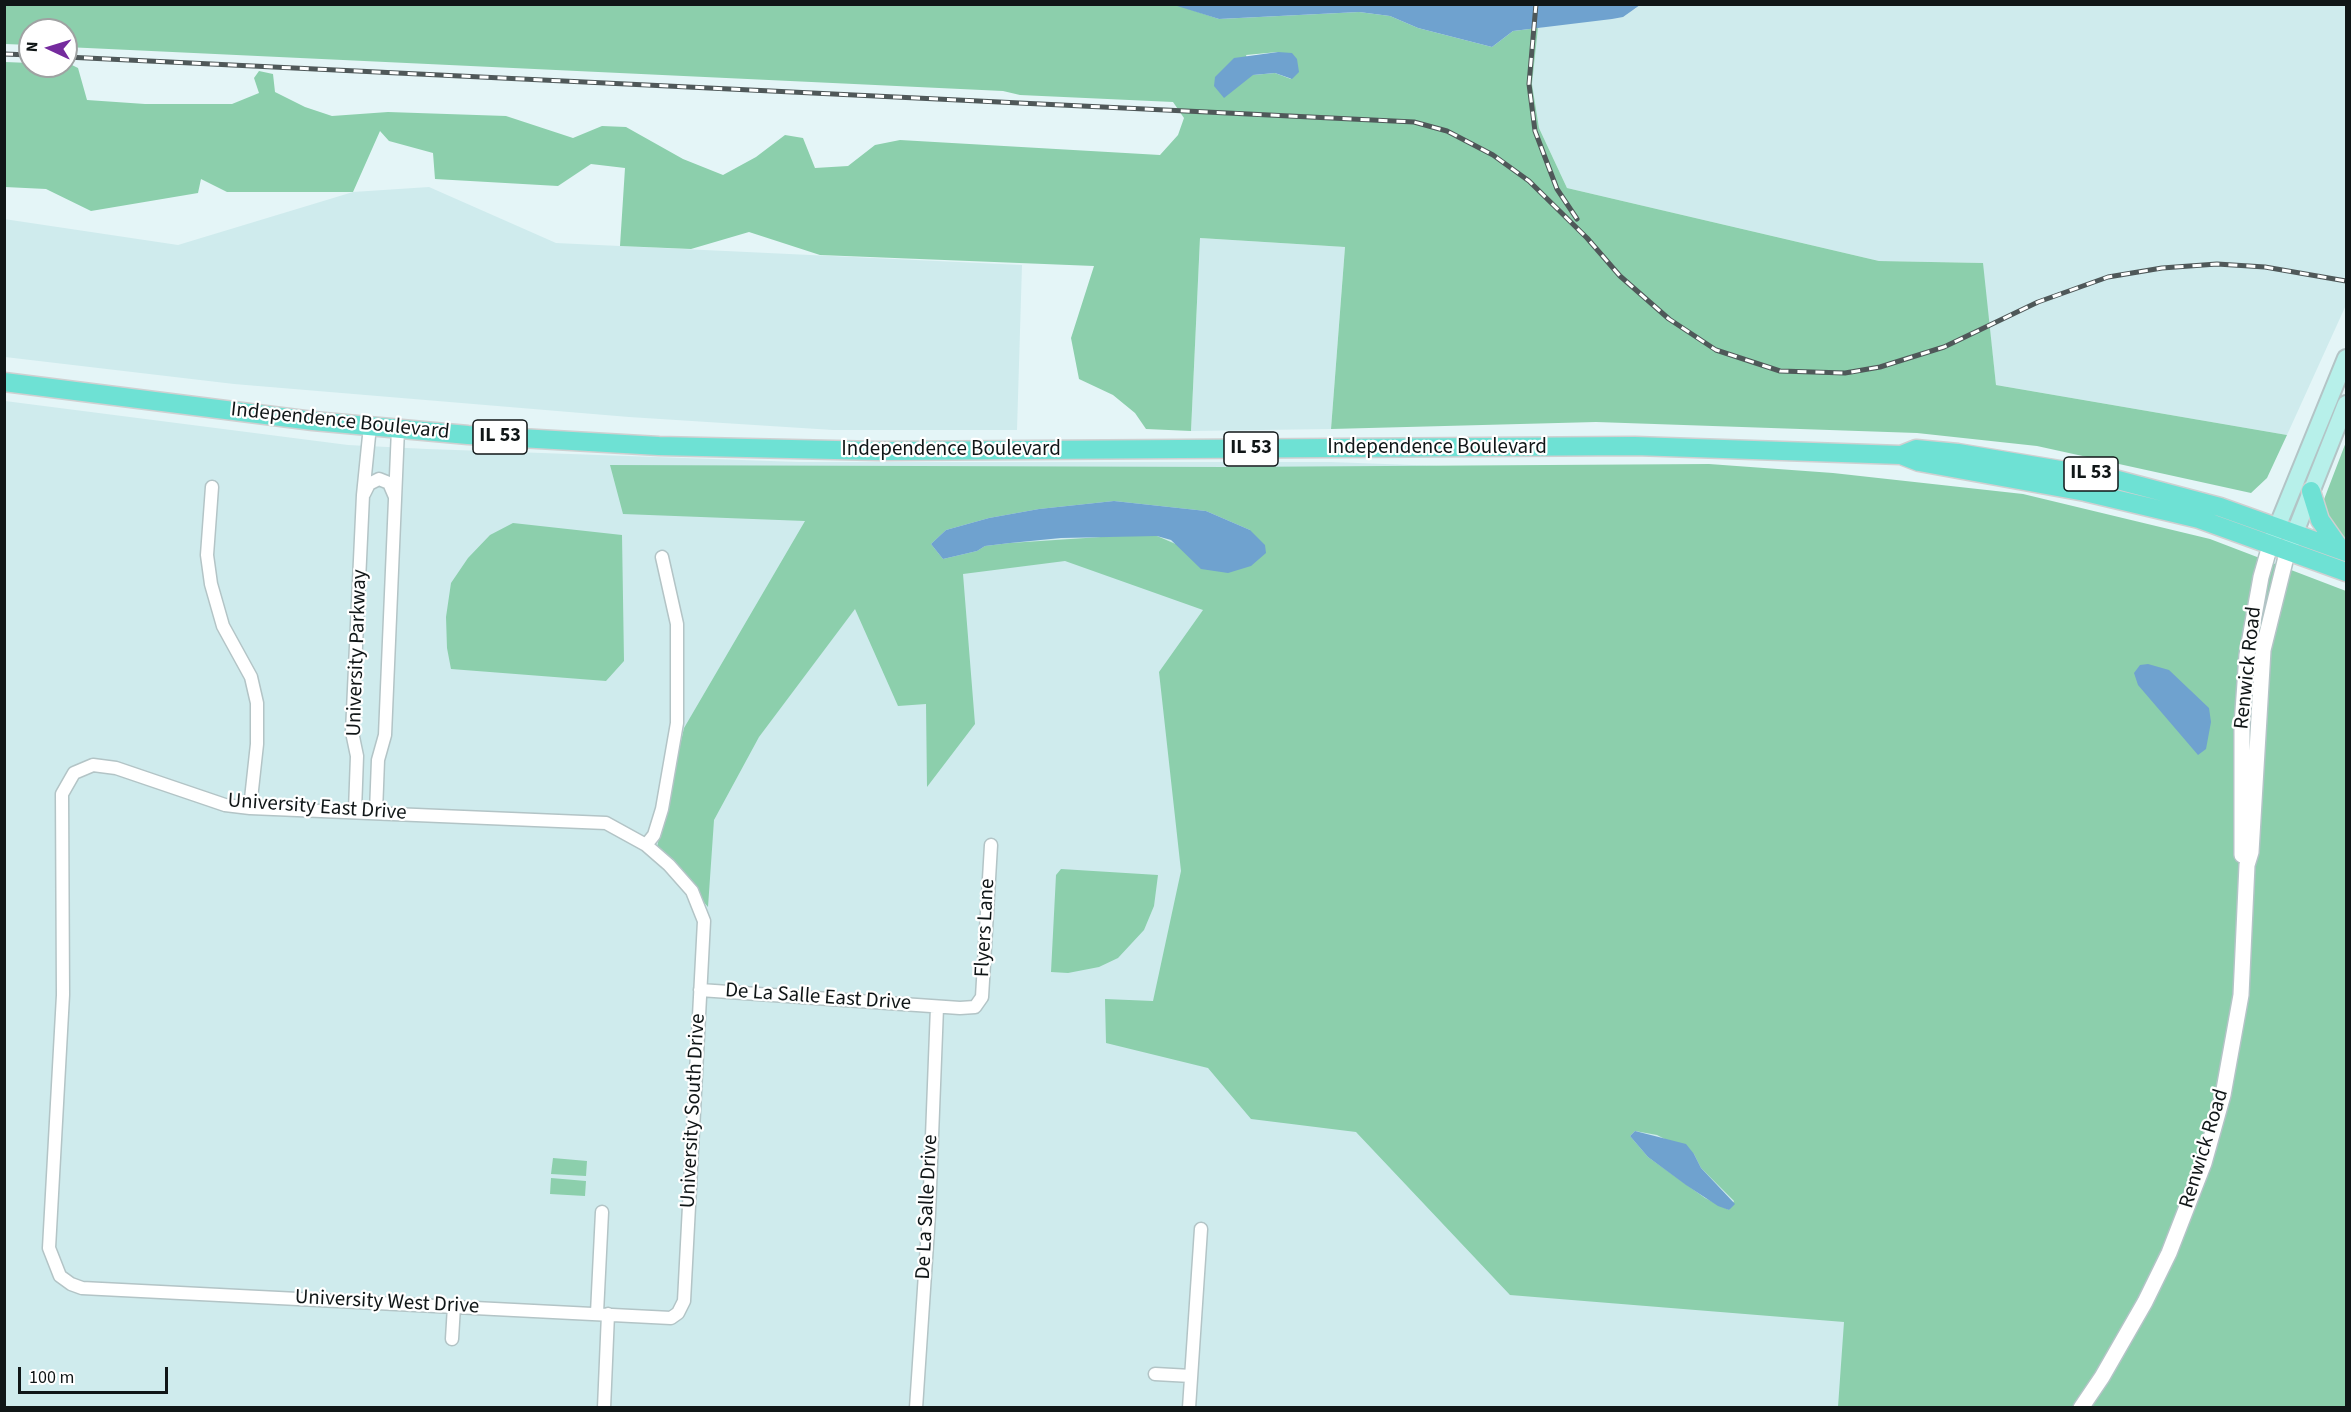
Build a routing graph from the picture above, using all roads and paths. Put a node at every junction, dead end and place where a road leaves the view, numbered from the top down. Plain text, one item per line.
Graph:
1 (2346, 358) edge
2 (4, 382) edge
3 (2346, 404) edge
4 (370, 426) junction
5 (398, 429) junction
6 (212, 487) dead end
7 (2311, 490) junction
8 (363, 495) junction
9 (395, 497) junction
10 (2283, 537) junction
11 (2344, 551) edge
12 (662, 557) dead end
13 (2346, 572) edge
14 (250, 808) junction
15 (355, 812) junction
16 (376, 812) junction
17 (991, 844) dead end
18 (646, 845) junction
19 (704, 921) joint
20 (700, 990) junction
21 (937, 1007) junction
22 (602, 1212) dead end
23 (1201, 1229) dead end
24 (82, 1288) joint
25 (684, 1301) joint
26 (454, 1306) junction
27 (602, 1313) junction
28 (452, 1339) dead end
29 (1155, 1374) dead end
30 (1191, 1376) junction
31 (604, 1407) edge
32 (916, 1407) edge
33 (1189, 1407) edge
34 (2081, 1407) edge

1 - 10 main road
2 - 4 main road, Independence Boulevard / IL 53
3 - 7 main road
4 - 5 main road, Independence Boulevard / IL 53
4 - 8 street, University Parkway
5 - 9 street, University Parkway
5 - 10 main road, Independence Boulevard / IL 53
6 - 14 street
7 - 10 main road
7 - 11 main road
8 - 9 street
8 - 15 street, University Parkway
9 - 16 street, University Parkway
10 - 11 main road
10 - 13 main road
10 - 34 street, Renwick Road
12 - 18 street
14 - 15 street, University East Drive
14 - 24 street, University East Drive
15 - 16 street, University East Drive
16 - 18 street, University East Drive
17 - 21 street, Flyers Lane
18 - 19 street, University East Drive
19 - 20 street, University South Drive
20 - 21 street, De La Salle East Drive
20 - 25 street, University South Drive
21 - 32 street, De La Salle Drive
22 - 27 street
23 - 30 street
24 - 26 street, University West Drive
25 - 27 street, University West Drive
26 - 27 street, University West Drive
26 - 28 street
27 - 31 street
29 - 30 street
30 - 33 street

